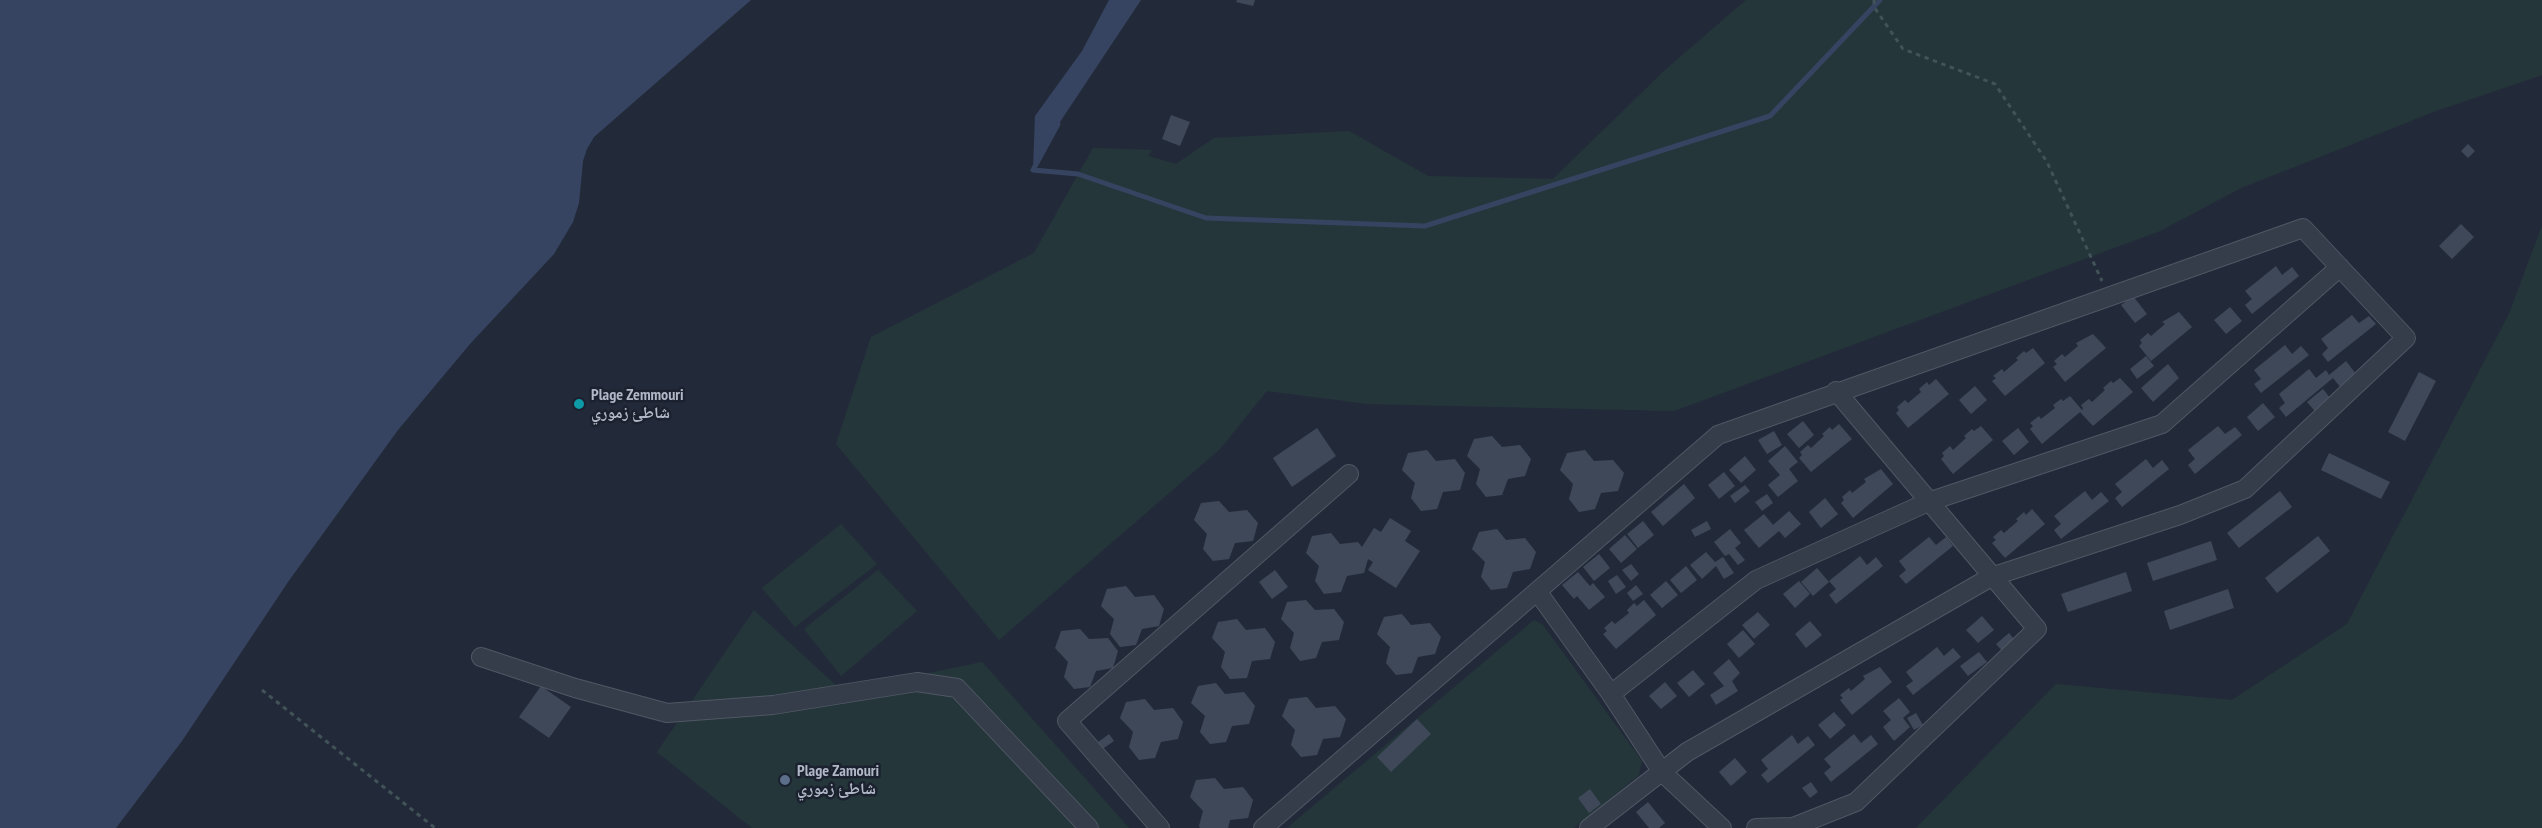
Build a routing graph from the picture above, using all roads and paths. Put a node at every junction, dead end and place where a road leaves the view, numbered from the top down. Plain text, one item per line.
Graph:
1 (1874, 0) edge
2 (2340, 267) junction
3 (2108, 297) junction
4 (1836, 391) junction
5 (1349, 474) dead end
6 (1928, 502) junction
7 (1992, 577) junction
8 (1537, 591) junction
9 (481, 657) dead end
10 (262, 690) dead end
11 (1611, 694) junction
12 (1662, 772) junction
13 (435, 828) edge
14 (1089, 828) edge
15 (1160, 828) edge
16 (1263, 828) edge
17 (1589, 828) edge
18 (1722, 828) edge
19 (1756, 828) edge

1 - 3 path
2 - 3 street
2 - 6 street
2 - 7 street
3 - 4 street
4 - 6 street
4 - 8 street
5 - 15 street
6 - 7 street
6 - 11 street
7 - 12 street
7 - 19 street
8 - 11 street
8 - 16 street
9 - 14 street
10 - 13 path
11 - 12 street
12 - 17 street
12 - 18 street

